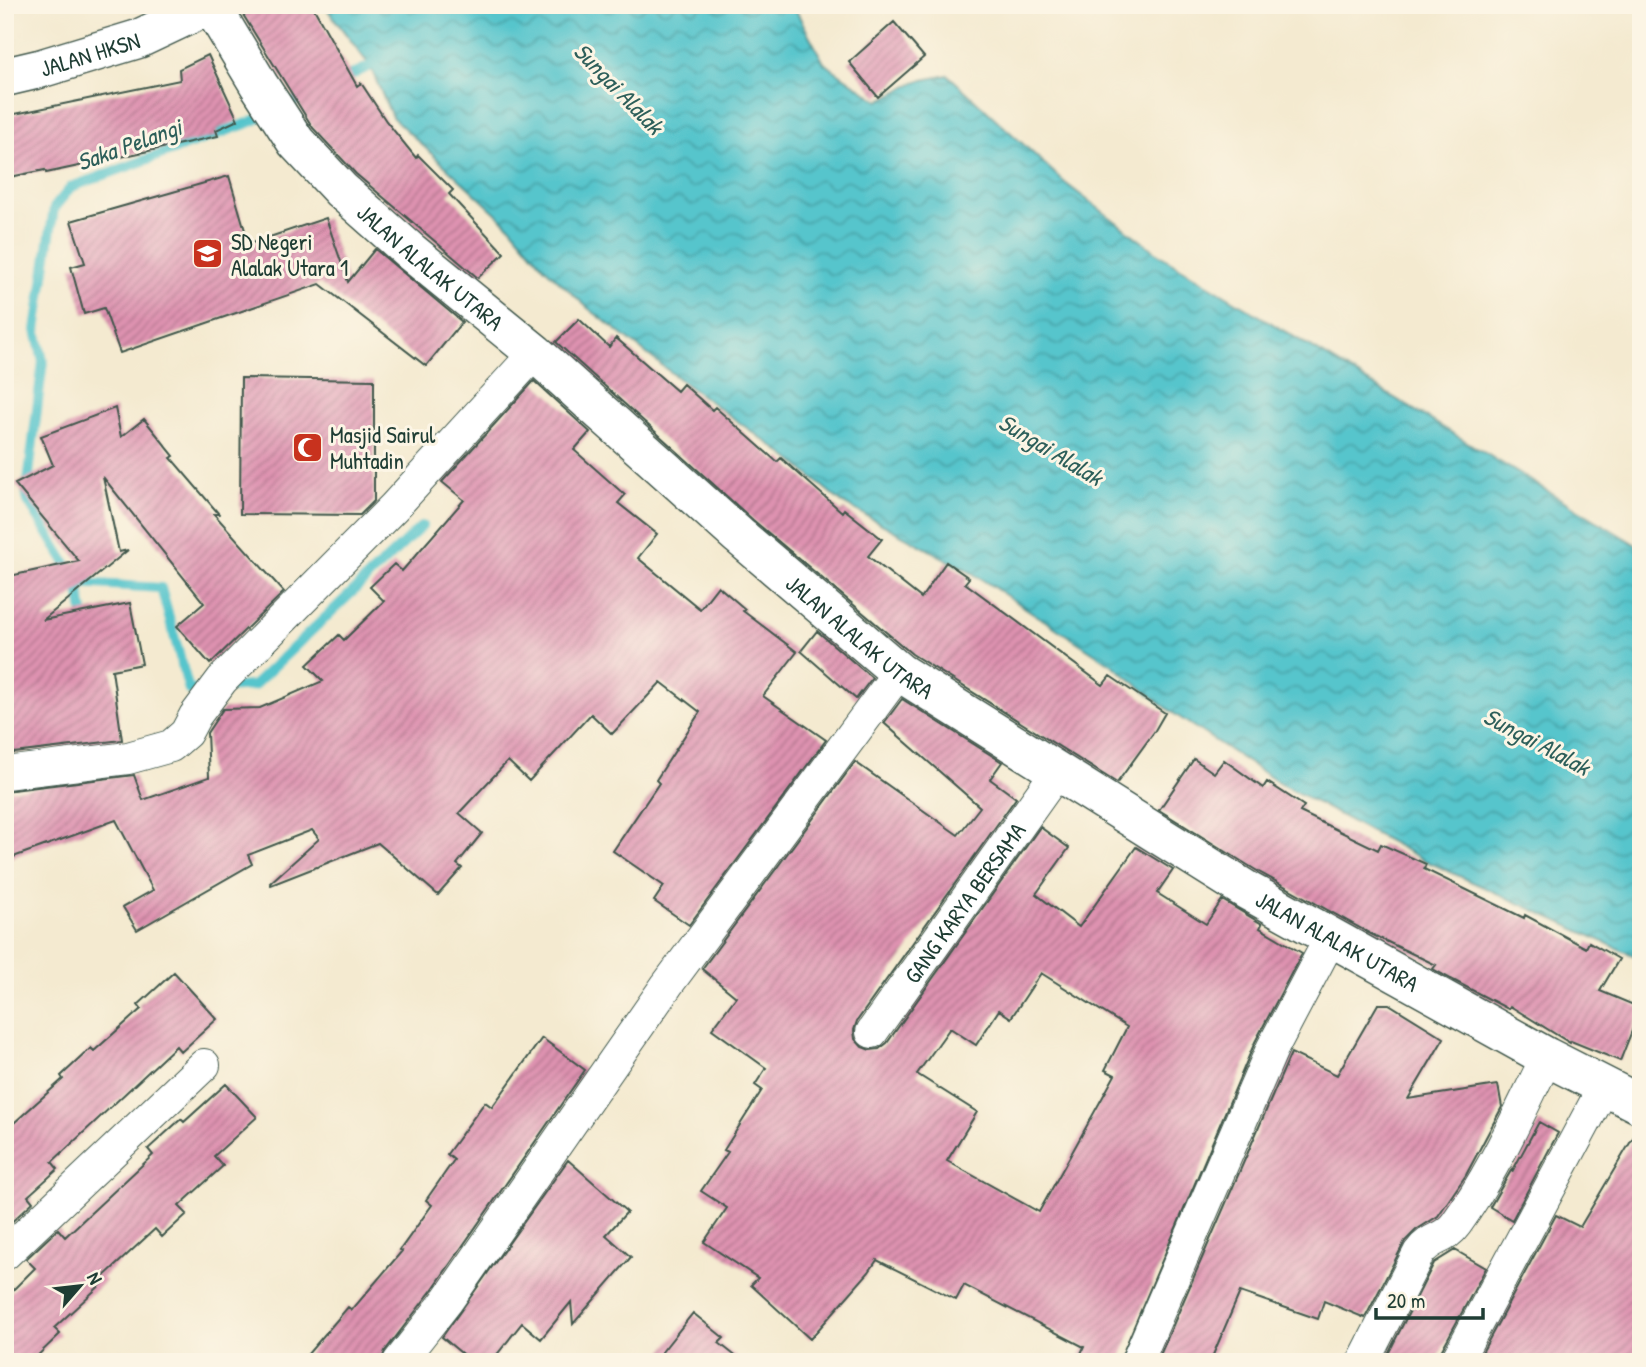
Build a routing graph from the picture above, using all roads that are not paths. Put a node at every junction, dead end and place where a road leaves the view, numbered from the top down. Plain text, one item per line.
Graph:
1 (211, 5) edge
2 (5, 77) edge
3 (535, 354) junction
4 (900, 672) junction
5 (1057, 772) junction
6 (5, 773) edge
7 (1331, 937) junction
8 (872, 1032) dead end
9 (1547, 1057) junction
10 (204, 1065) dead end
11 (1604, 1087) junction
12 (1641, 1105) edge
13 (5, 1254) edge
14 (399, 1362) edge
15 (1137, 1362) edge
16 (1363, 1362) edge
17 (1456, 1362) edge

1 - 2 main road, JALAN HKSN
1 - 3 main road, JALAN ALALAK UTARA
3 - 4 main road, JALAN ALALAK UTARA
3 - 6 street
4 - 5 main road, JALAN ALALAK UTARA
4 - 14 street
5 - 7 main road, JALAN ALALAK UTARA
5 - 8 street, GANG KARYA BERSAMA
7 - 9 main road, JALAN ALALAK UTARA
7 - 15 street
9 - 11 main road, JALAN ALALAK UTARA
9 - 16 street
10 - 13 street
11 - 12 main road, JALAN ALALAK UTARA
11 - 17 street

